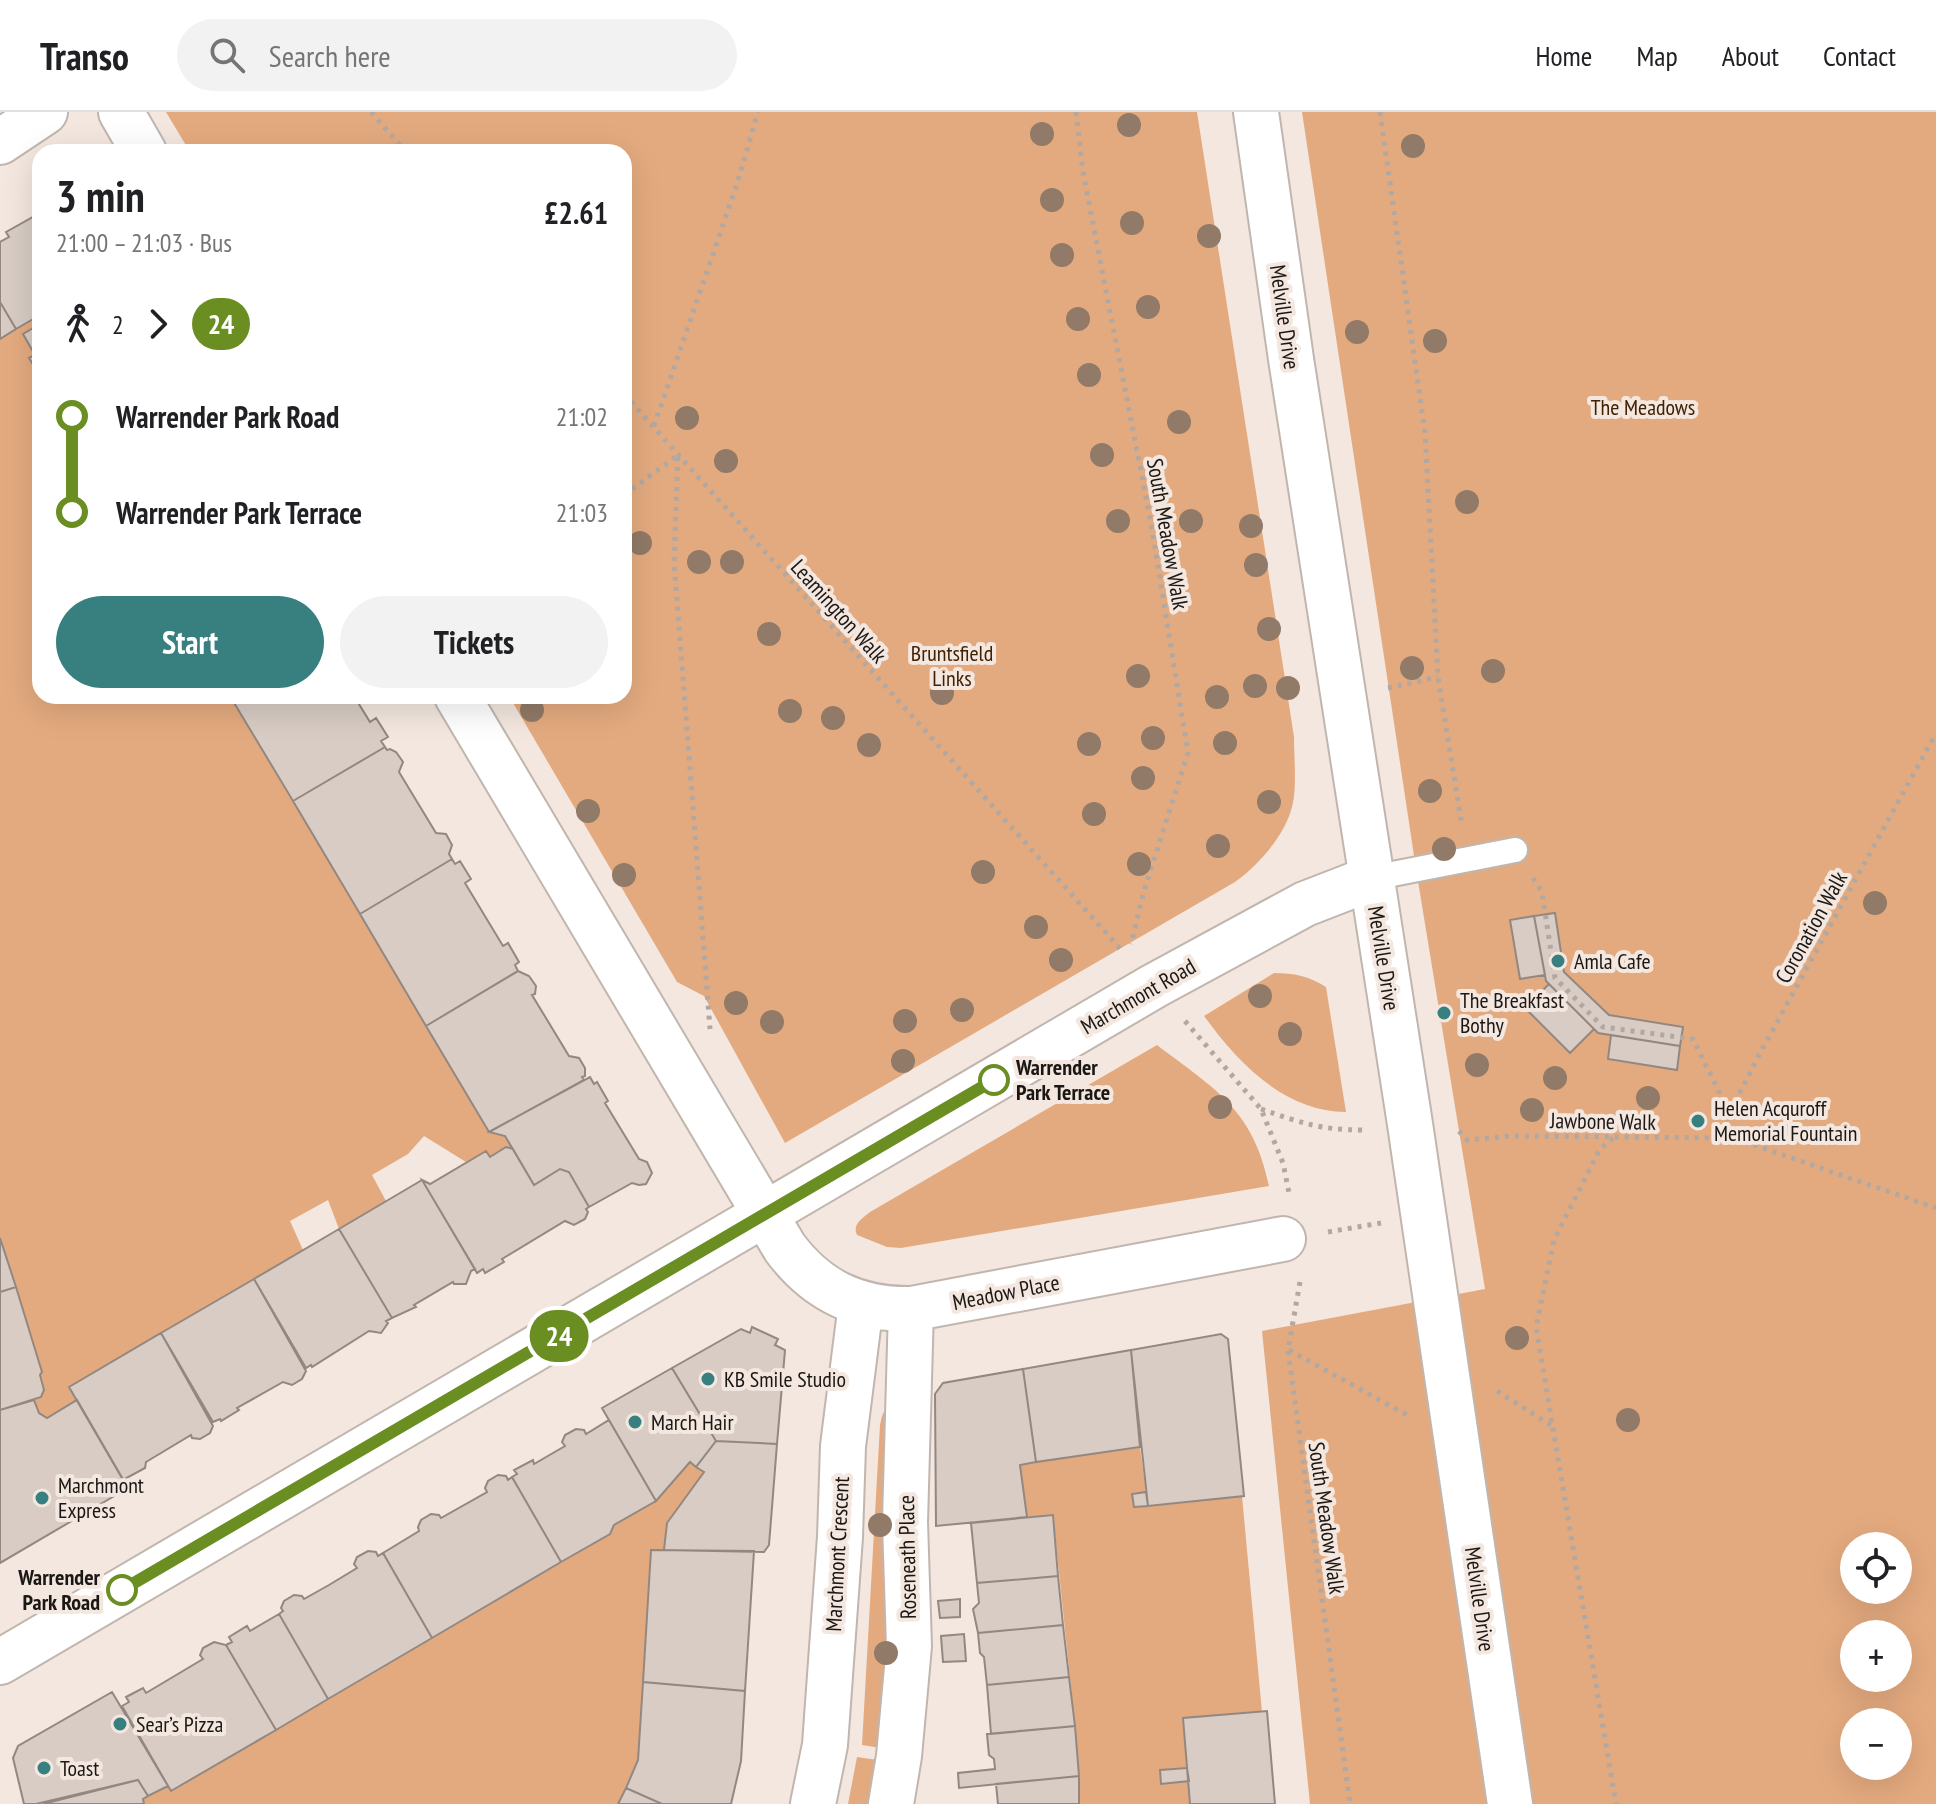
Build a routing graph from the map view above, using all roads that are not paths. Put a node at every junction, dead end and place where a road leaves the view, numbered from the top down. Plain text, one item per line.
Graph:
1 (45, 112) edge
2 (121, 112) edge
3 (1256, 112) edge
4 (0, 142) edge
5 (139, 144) edge
6 (462, 704) edge
7 (1515, 850) road end
8 (1372, 878) junction
9 (766, 1215) junction
10 (1290, 1238) road end
11 (861, 1304) junction
12 (911, 1309) junction
13 (0, 1662) edge
14 (813, 1804) edge
15 (891, 1804) edge
16 (1510, 1804) edge

1 - 4 street
2 - 5 street
3 - 8 street, Melville Drive
6 - 9 street
7 - 8 lane
8 - 9 street, Marchmont Road
8 - 16 street, Melville Drive
9 - 11 street, Meadow Place
9 - 13 street, Marchmont Road
10 - 12 street, Meadow Place
11 - 12 street, Meadow Place
11 - 14 street, Marchmont Crescent
12 - 15 street, Roseneath Place

